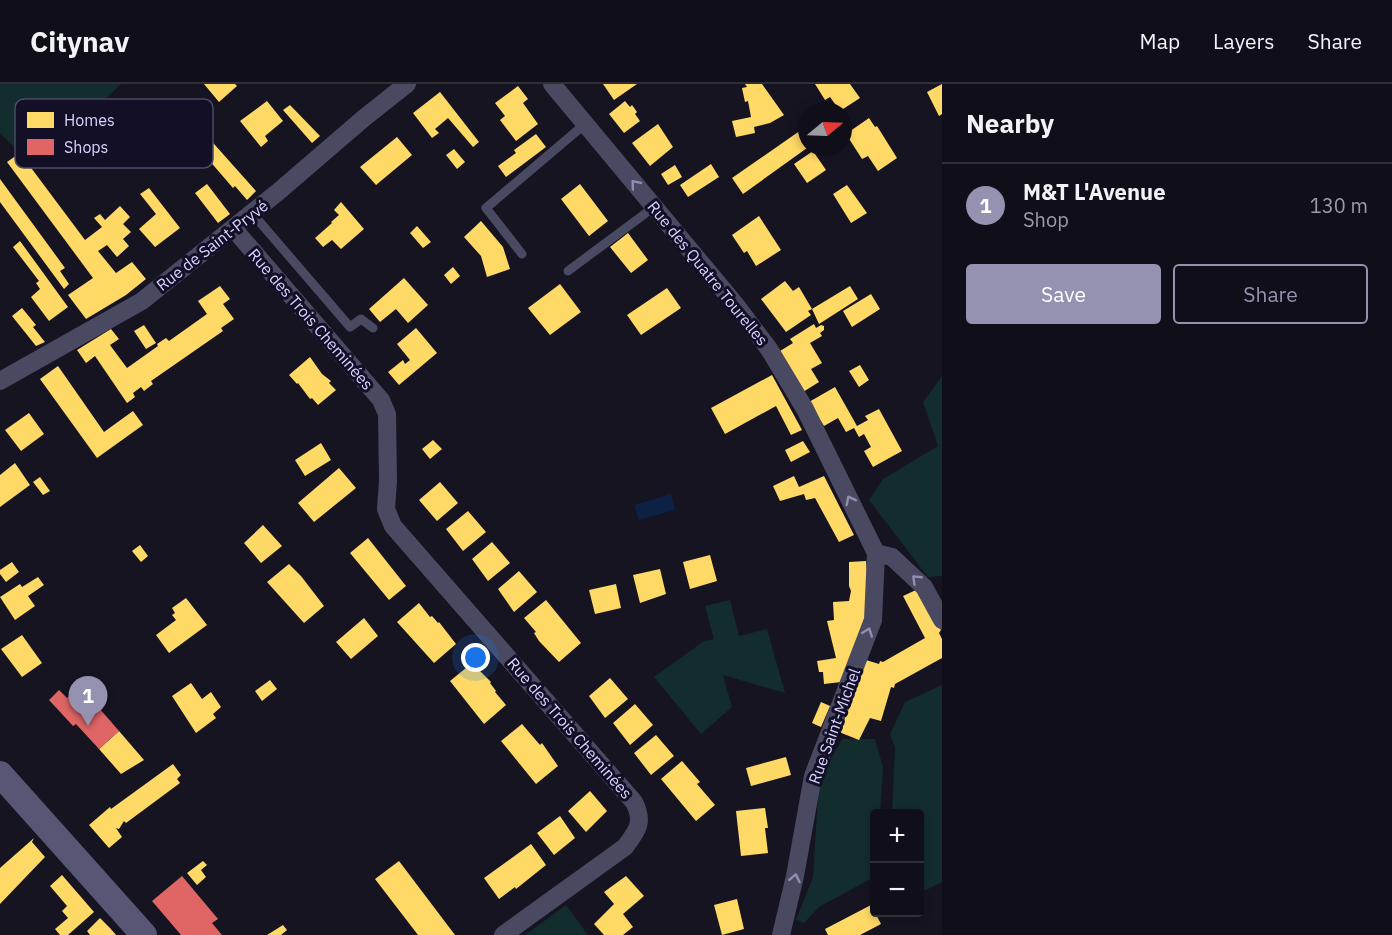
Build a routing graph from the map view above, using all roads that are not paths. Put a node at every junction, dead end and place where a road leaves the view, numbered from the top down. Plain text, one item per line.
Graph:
1 (407, 84) edge
2 (552, 84) edge
3 (585, 124) junction
4 (654, 207) junction
5 (252, 213) junction
6 (233, 228) junction
7 (522, 254) dead end
8 (568, 271) dead end
9 (373, 328) dead end
10 (0, 381) edge
11 (876, 553) junction
12 (942, 620) edge
13 (0, 774) edge
14 (144, 935) edge
15 (503, 935) edge
16 (781, 935) edge

1 - 5 street, Rue de Saint-Pryvé
2 - 3 street, Rue des Quatre Tourelles
4 -> 3 street, Rue des Quatre Tourelles
3 - 7 lane
4 - 8 lane
11 -> 4 street, Rue des Quatre Tourelles
5 - 6 street, Rue de Saint-Pryvé
5 - 9 lane
6 - 10 street, Rue de Saint-Pryvé
6 - 15 street, Rue des Trois Cheminées
12 -> 11 street
16 -> 11 street, Rue Saint-Michel
13 - 14 main road

